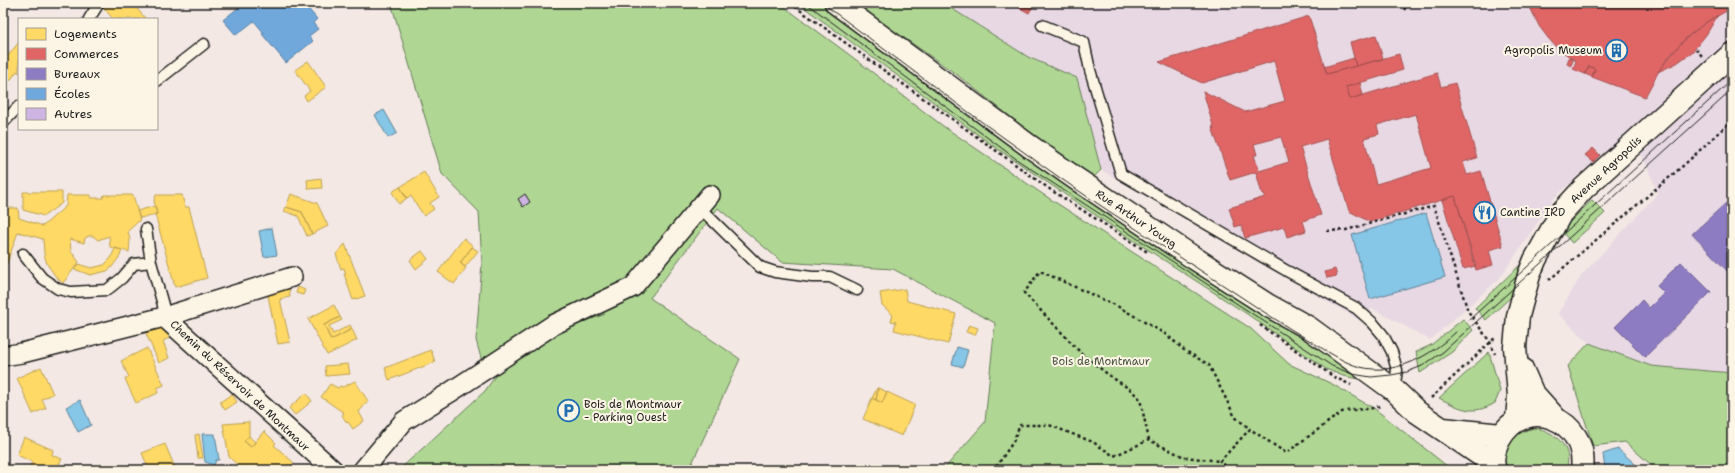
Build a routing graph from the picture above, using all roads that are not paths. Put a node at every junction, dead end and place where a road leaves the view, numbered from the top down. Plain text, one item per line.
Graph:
1 (99, 3) edge
2 (836, 3) edge
3 (90, 18) edge
4 (1042, 25) dead end
5 (204, 44) dead end
6 (1732, 54) edge
7 (158, 80) edge
8 (18, 107) edge
9 (3, 123) edge
10 (705, 202) joint
11 (146, 229) dead end
12 (23, 254) dead end
13 (151, 262) junction
14 (292, 277) dead end
15 (857, 290) dead end
16 (164, 317) junction
17 (3, 356) edge
18 (1507, 360) junction
19 (1389, 394) junction
20 (1517, 419) junction
21 (1557, 420) junction
22 (1440, 429) junction
23 (1501, 435) junction
24 (1494, 468) edge
25 (333, 470) edge
26 (363, 470) edge
27 (1582, 470) edge

1 - 3 lane
2 - 19 street, Rue Arthur Young
4 - 19 lane
5 - 7 lane
6 - 18 street, Avenue Agropolis
8 - 9 lane
10 - 15 lane
10 - 26 street
11 - 13 lane
12 - 13 lane
13 - 16 lane
14 - 16 street
16 - 17 street, Chemin du Réservoir de Montmaur
16 - 25 street, Chemin du Réservoir de Montmaur
18 - 20 street, Avenue Agropolis
18 - 21 street, Avenue Agropolis
19 - 22 street, Rue Arthur Young
20 - 21 street
20 - 23 street
21 - 27 street, Avenue Agropolis
22 - 23 street
22 - 24 street, Rue Arthur Young
23 - 24 street

